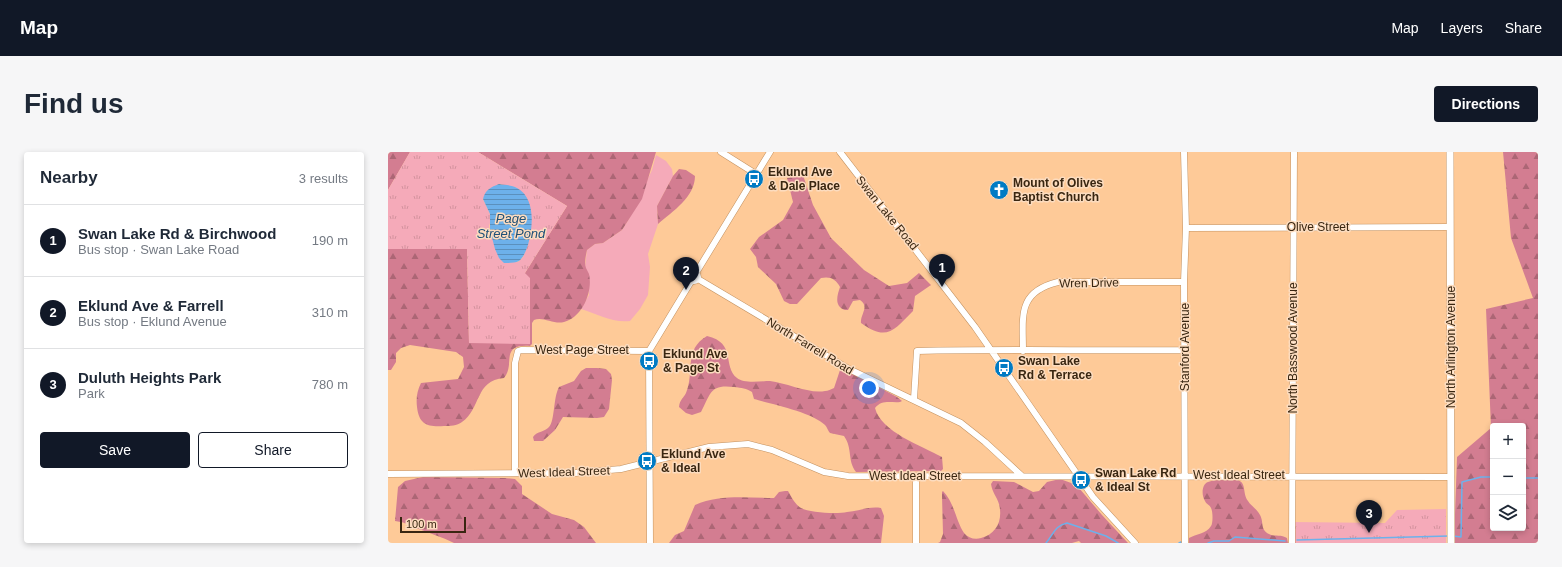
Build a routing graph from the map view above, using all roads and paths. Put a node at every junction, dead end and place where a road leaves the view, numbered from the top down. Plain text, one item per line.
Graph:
1 (721, 152) edge
2 (770, 152) edge
3 (840, 152) edge
4 (1184, 152) edge
5 (1294, 152) edge
6 (1450, 152) edge
7 (756, 174) junction
8 (1293, 227) junction
9 (1450, 227) junction
10 (1186, 228) junction
11 (695, 277) junction
12 (1184, 282) junction
13 (992, 350) junction
14 (1184, 350) junction
15 (649, 351) junction
16 (1023, 351) junction
17 (914, 399) junction
18 (649, 462) junction
19 (514, 473) junction
20 (388, 474) edge
21 (1078, 475) junction
22 (1292, 475) junction
23 (916, 476) junction
24 (1022, 476) junction
25 (1186, 476) junction
26 (1451, 477) junction
27 (1451, 539) edge
28 (650, 543) edge
29 (916, 543) edge
30 (1135, 543) edge
31 (1186, 543) edge
32 (1292, 543) edge

1 - 7 street
2 - 7 street
3 - 13 street, Swan Lake Road
4 - 10 street, Stanford Avenue
5 - 8 street, North Basswood Avenue
6 - 9 main road, North Arlington Avenue
7 - 11 street
8 - 9 street, Olive Street
8 - 10 street, Olive Street
8 - 22 street, North Basswood Avenue
9 - 26 main road, North Arlington Avenue
10 - 12 street, Stanford Avenue
11 - 15 street
11 - 17 street, North Farrell Road
12 - 14 street, Stanford Avenue
12 - 16 street, Wren Drive
13 - 16 street
13 - 17 street
13 - 21 street, Swan Lake Road
14 - 16 street
14 - 25 street, Stanford Avenue
15 - 18 street
15 - 19 street, West Page Street
17 - 24 street, North Farrell Road
18 - 19 street, West Ideal Street
18 - 23 street, West Ideal Street
18 - 28 street
19 - 20 street, West Ideal Street
21 - 24 street, West Ideal Street
21 - 25 street, West Ideal Street
21 - 30 street, Swan Lake Road
22 - 25 street, West Ideal Street
22 - 26 street, West Ideal Street
22 - 32 street, North Basswood Avenue
23 - 24 street, West Ideal Street
23 - 29 street
25 - 31 street, Stanford Avenue
26 - 27 main road, North Arlington Avenue

